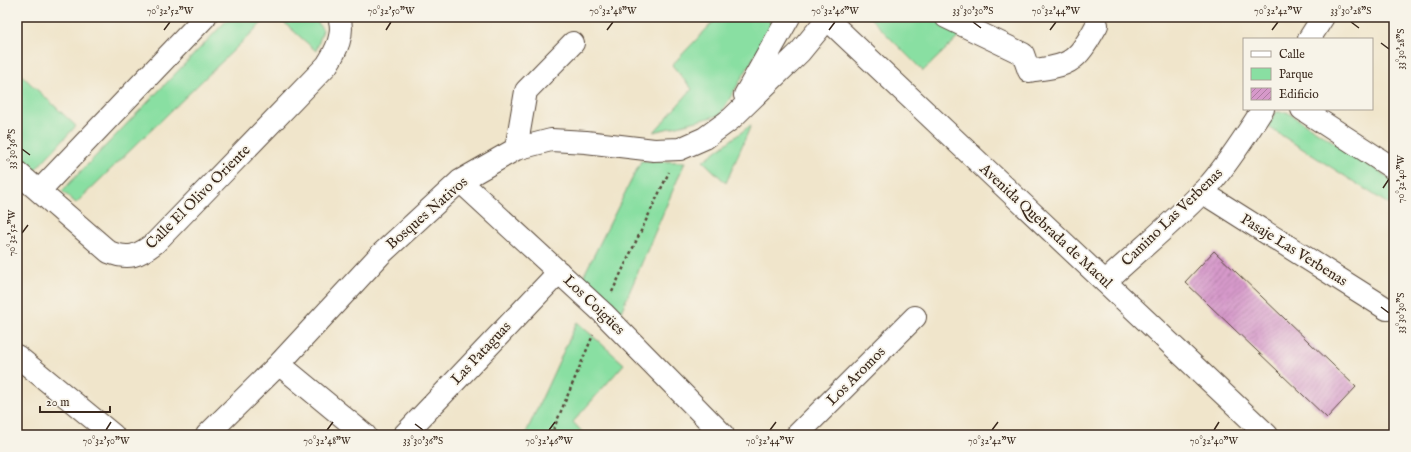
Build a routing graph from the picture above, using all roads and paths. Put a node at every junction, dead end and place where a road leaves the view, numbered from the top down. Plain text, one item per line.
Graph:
1 (205, 17) edge
2 (339, 17) edge
3 (789, 17) edge
4 (946, 17) edge
5 (1323, 17) edge
6 (826, 18) edge
7 (1097, 24) dead end
8 (1309, 38) edge
9 (572, 43) dead end
10 (1262, 110) edge
11 (1304, 110) edge
12 (731, 119) junction
13 (516, 149) junction
14 (1394, 169) edge
15 (17, 172) edge
16 (460, 181) junction
17 (39, 191) junction
18 (1202, 192) junction
19 (559, 272) junction
20 (1105, 282) junction
21 (1387, 309) dead end
22 (915, 318) dead end
23 (17, 356) edge
24 (279, 364) junction
25 (113, 435) edge
26 (207, 435) edge
27 (365, 435) edge
28 (404, 435) edge
29 (723, 435) edge
30 (797, 435) edge
31 (1268, 435) edge

1 - 17 street
2 - 17 street, Calle El Olivo Oriente
3 - 12 street, Bosques Nativos
4 - 7 street
5 - 8 street
6 - 12 street, Bosques Nativos
6 - 20 street, Avenida Quebrada de Macul
9 - 13 street
10 - 18 street, Camino Las Verbenas
11 - 14 street
12 - 13 street, Bosques Nativos
13 - 16 street, Bosques Nativos
15 - 17 street, Calle El Olivo Oriente
16 - 19 street, Los Coigües
16 - 24 street, Bosques Nativos
18 - 20 street, Camino Las Verbenas
18 - 21 street, Pasaje Las Verbenas
19 - 28 street, Las Pataguas
19 - 29 street, Los Coigües
20 - 31 street, Avenida Quebrada de Macul
22 - 30 street, Los Aromos
23 - 25 street
24 - 26 street, Bosques Nativos
24 - 27 street

